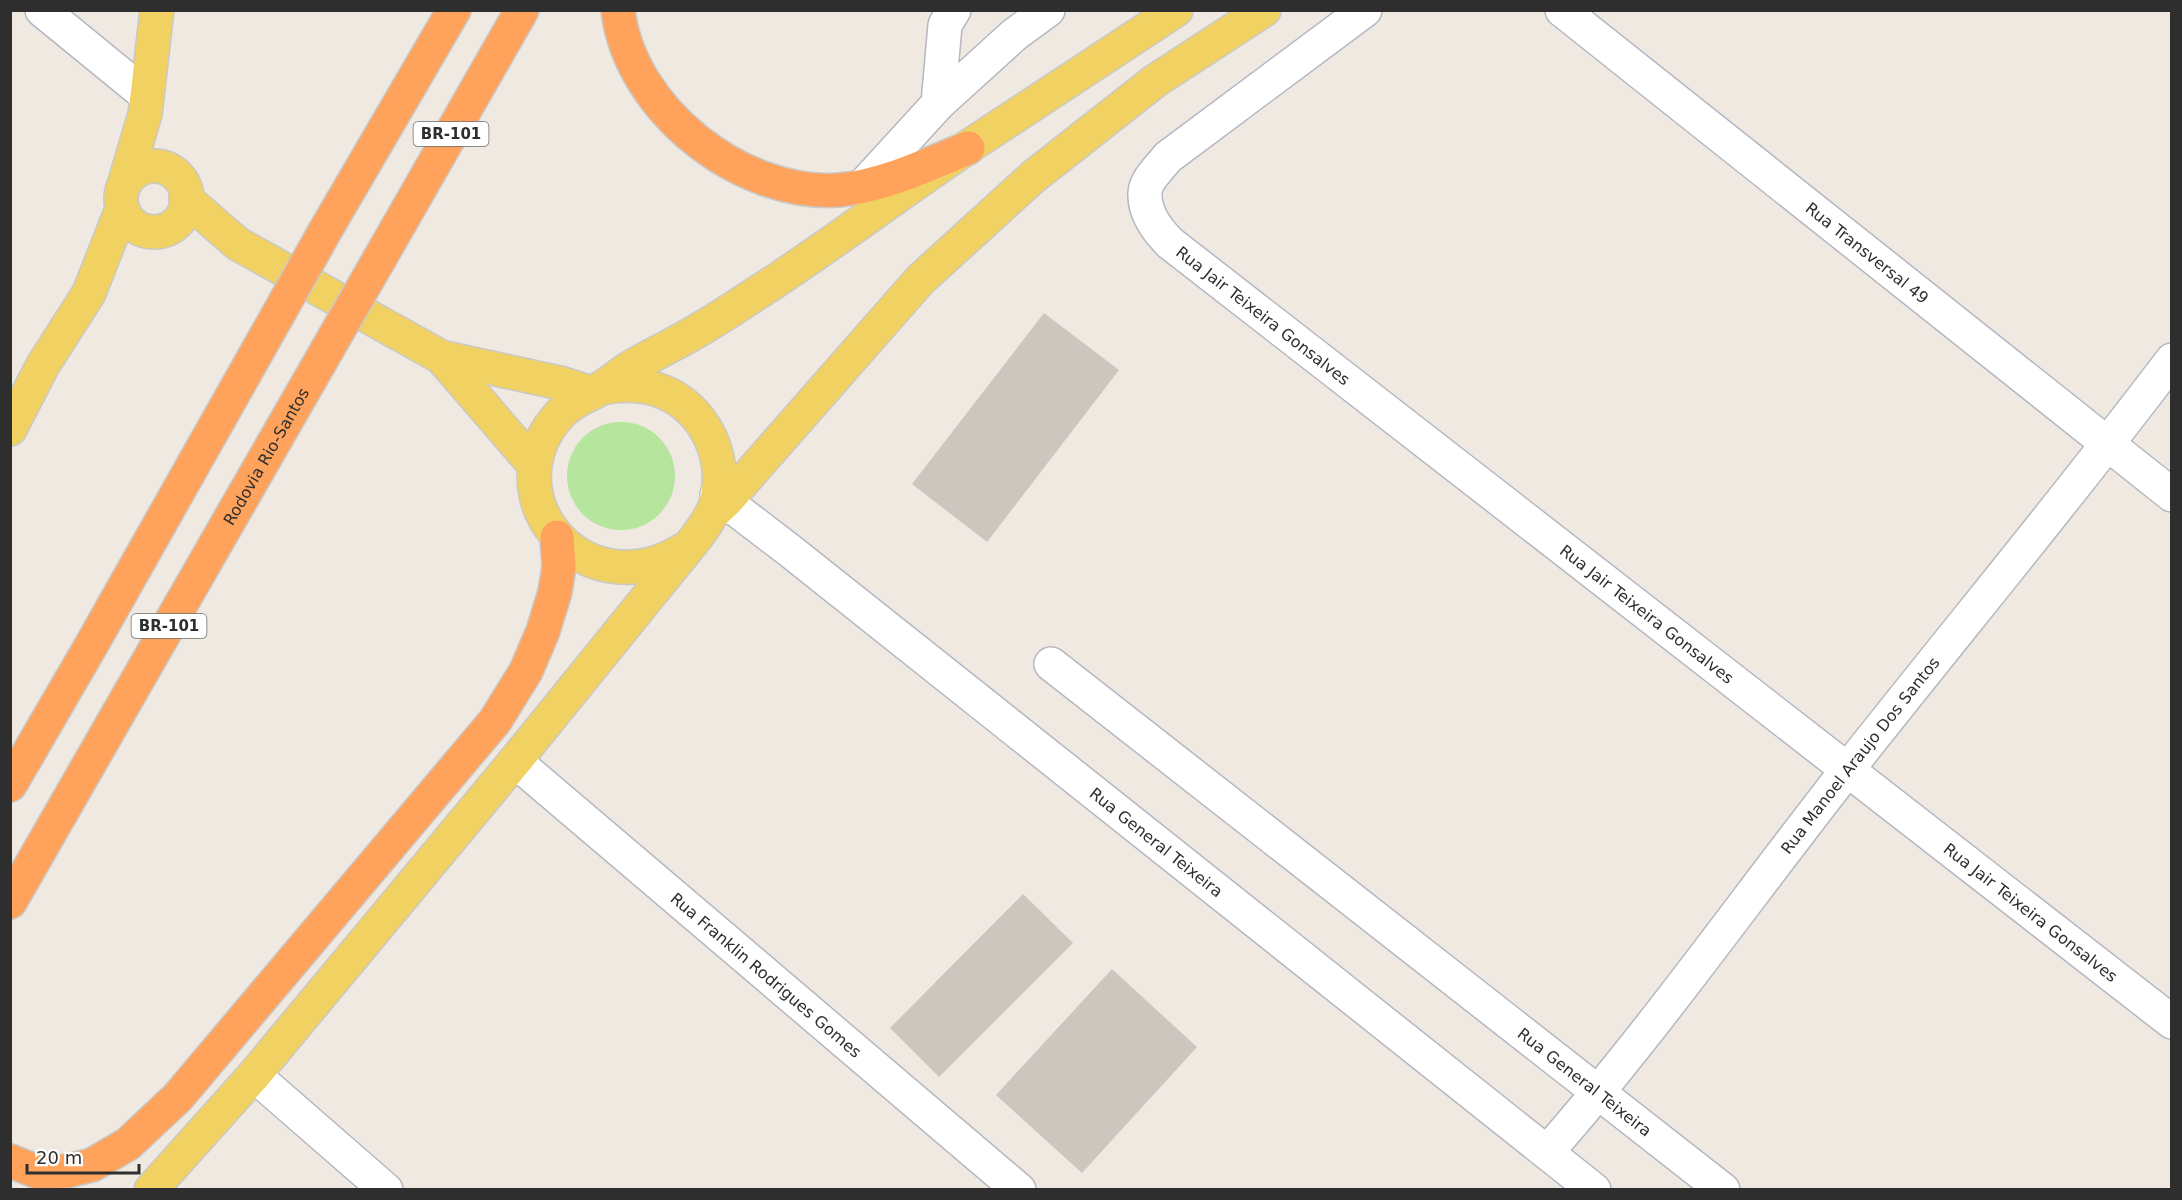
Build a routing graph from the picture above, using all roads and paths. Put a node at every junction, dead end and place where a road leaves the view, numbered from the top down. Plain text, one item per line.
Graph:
1 (42, 10) edge
2 (157, 10) edge
3 (454, 10) edge
4 (522, 10) edge
5 (618, 10) edge
6 (954, 10) edge
7 (1048, 10) edge
8 (1176, 10) edge
9 (1264, 10) edge
10 (1365, 10) edge
11 (1562, 10) edge
12 (146, 104) junction
13 (938, 104) junction
14 (968, 148) junction
15 (862, 187) junction
16 (124, 195) junction
17 (171, 208) junction
18 (89, 293) junction
19 (441, 357) junction
20 (2172, 360) edge
21 (596, 390) junction
22 (10, 429) edge
23 (2108, 445) junction
24 (535, 466) junction
25 (2172, 495) edge
26 (712, 513) junction
27 (557, 537) junction
28 (1051, 664) dead end
29 (515, 761) junction
30 (1847, 770) junction
31 (10, 785) edge
32 (10, 902) edge
33 (2172, 1022) edge
34 (254, 1075) junction
35 (1600, 1092) junction
36 (1548, 1151) junction
37 (10, 1161) edge
38 (151, 1190) edge
39 (386, 1190) edge
40 (1019, 1190) edge
41 (1594, 1190) edge
42 (1723, 1190) edge

1 - 12 street
2 - 12 main road
3 - 31 highway, BR-101, bridge
4 - 32 highway, Rodovia Rio-Santos / BR-101, bridge
5 - 15 highway
6 - 13 street
7 - 13 street
8 - 14 main road
9 - 26 main road
10 - 30 street, Rua Jair Teixeira Gonsalves
11 - 23 street, Rua Transversal 49
12 - 16 main road
12 - 17 main road
13 - 15 street
14 - 15 highway
14 - 21 main road
16 - 17 main road
16 - 17 main road
16 - 18 main road
17 - 18 main road
17 - 19 main road
18 - 22 main road
19 - 21 main road
19 - 24 main road
20 - 23 street, Rua Manoel Araujo Dos Santos
21 - 24 main road
21 - 26 main road
23 - 25 street, Rua Transversal 49
23 - 30 street, Rua Manoel Araujo Dos Santos
24 - 27 main road
26 - 27 main road
26 - 29 main road
26 - 36 street, Rua General Teixeira
27 - 37 highway
28 - 35 street, Rua General Teixeira
29 - 34 main road
29 - 40 street, Rua Franklin Rodrigues Gomes
30 - 33 street, Rua Jair Teixeira Gonsalves
30 - 35 street, Rua Manoel Araujo Dos Santos
34 - 38 main road
34 - 39 street
35 - 36 street, Rua Manoel Araujo Dos Santos
35 - 42 street, Rua General Teixeira
36 - 41 street, Rua General Teixeira

